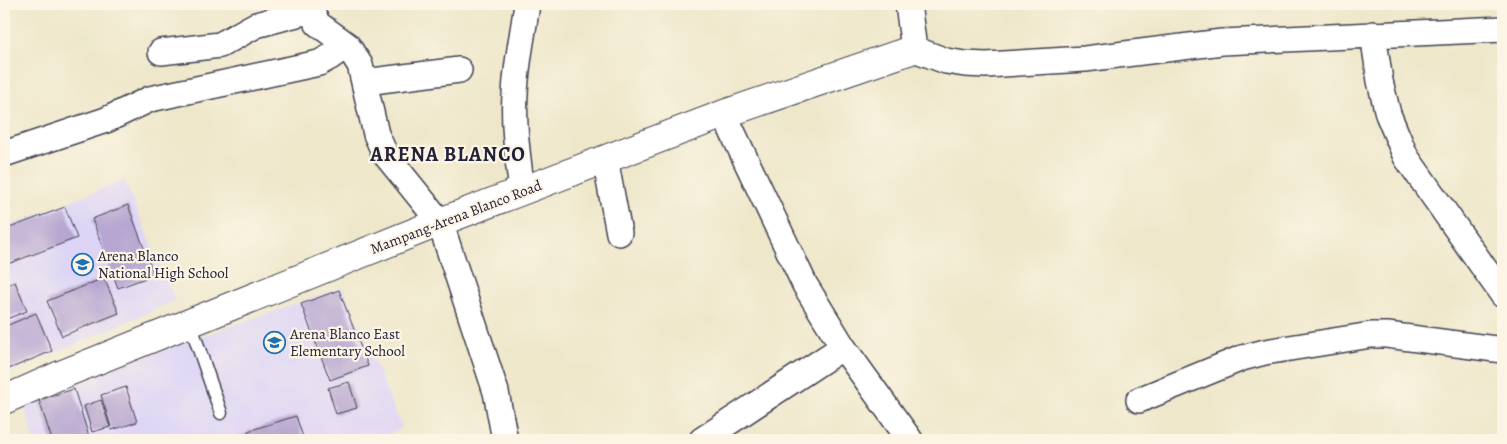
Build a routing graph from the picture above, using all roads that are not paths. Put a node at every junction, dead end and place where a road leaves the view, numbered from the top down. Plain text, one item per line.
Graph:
1 (908, 4) edge
2 (532, 5) edge
3 (311, 7) edge
4 (1503, 29) edge
5 (1373, 34) junction
6 (347, 45) junction
7 (914, 49) junction
8 (161, 52) dead end
9 (459, 70) dead end
10 (365, 82) junction
11 (724, 114) junction
12 (4, 154) edge
13 (605, 159) junction
14 (522, 191) junction
15 (440, 222) junction
16 (619, 234) dead end
17 (1503, 295) edge
18 (190, 323) junction
19 (843, 347) junction
20 (1503, 350) edge
21 (4, 400) edge
22 (1139, 400) dead end
23 (221, 413) dead end
24 (505, 440) edge
25 (702, 440) edge
26 (910, 440) edge

1 - 7 street
2 - 14 street
3 - 6 street
3 - 8 street
4 - 5 street
5 - 7 street
5 - 17 street
6 - 10 street
6 - 12 street
7 - 11 street, Mampang-Arena Blanco Road
9 - 10 street
10 - 15 street
11 - 13 street, Mampang-Arena Blanco Road
11 - 19 street
13 - 14 street, Mampang-Arena Blanco Road
13 - 16 street
14 - 15 street, Mampang-Arena Blanco Road
15 - 18 street, Mampang-Arena Blanco Road
15 - 24 street
18 - 21 street, Mampang-Arena Blanco Road
18 - 23 lane
19 - 25 street
19 - 26 street
20 - 22 street

